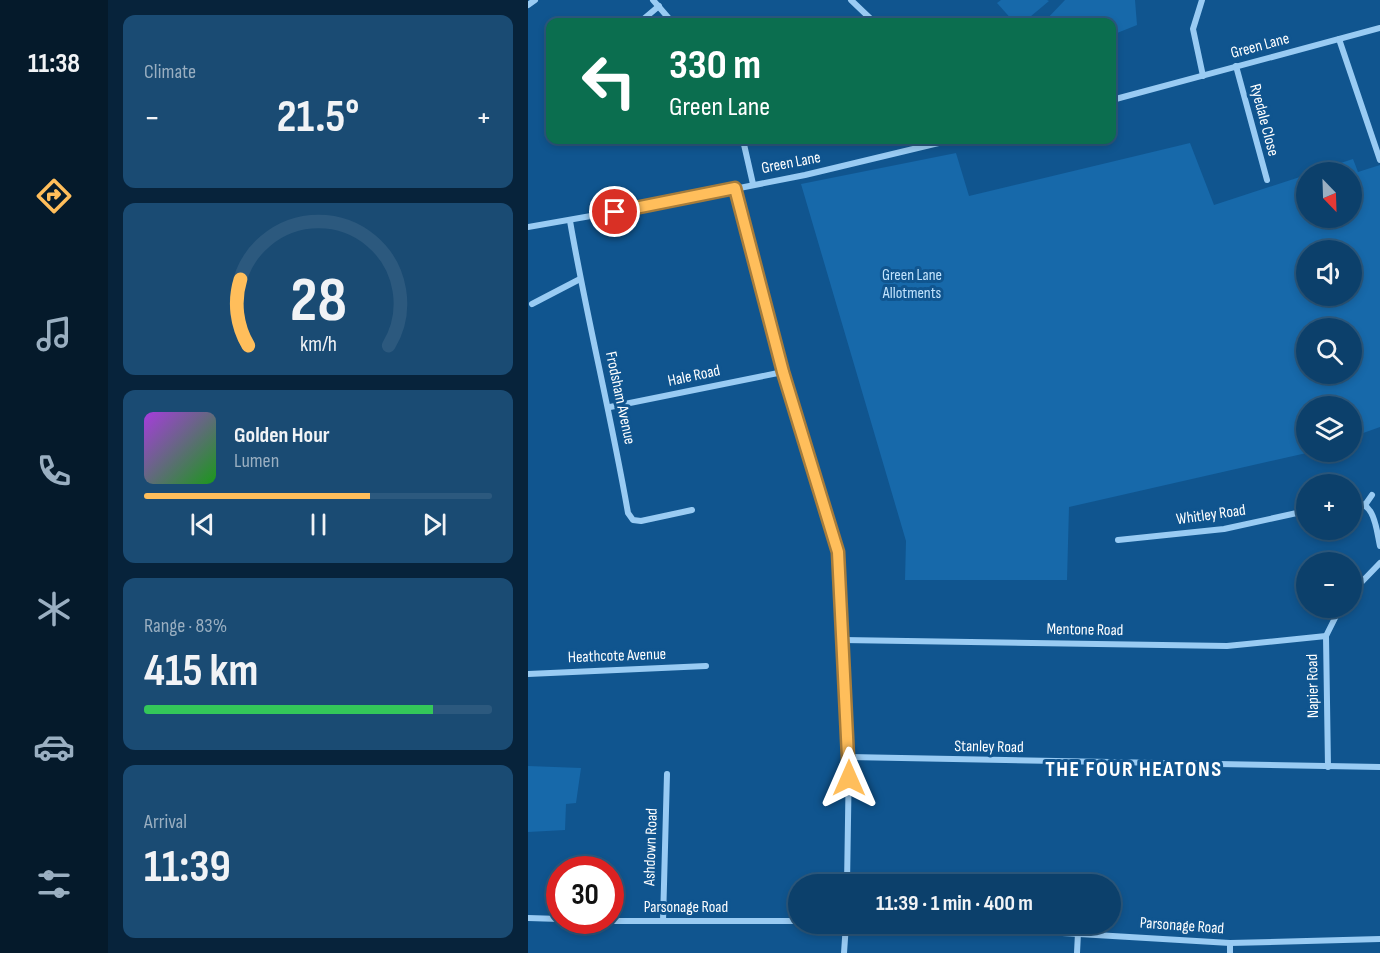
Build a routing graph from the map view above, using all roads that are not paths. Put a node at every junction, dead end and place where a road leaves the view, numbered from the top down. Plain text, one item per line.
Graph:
1 (535, 0) edge
2 (653, 0) edge
3 (851, 0) edge
4 (1202, 0) edge
5 (528, 5) edge
6 (659, 6) junction
7 (645, 18) edge
8 (669, 18) edge
9 (870, 18) edge
10 (1380, 28) edge
11 (1339, 39) junction
12 (1236, 66) junction
13 (1203, 76) junction
14 (1116, 99) edge
15 (744, 144) edge
16 (922, 144) edge
17 (1380, 160) edge
18 (1267, 180) dead end
19 (753, 184) junction
20 (735, 188) junction
21 (570, 221) junction
22 (528, 227) edge
23 (580, 279) junction
24 (532, 304) dead end
25 (783, 372) junction
26 (610, 407) junction
27 (1372, 495) dead end
28 (1362, 504) edge
29 (1365, 505) junction
30 (692, 510) dead end
31 (1296, 513) edge
32 (1118, 540) dead end
33 (1380, 546) edge
34 (1380, 563) edge
35 (1362, 582) edge
36 (1335, 618) edge
37 (1326, 636) junction
38 (843, 640) junction
39 (706, 666) dead end
40 (528, 674) edge
41 (849, 757) junction
42 (1328, 767) junction
43 (1380, 767) edge
44 (667, 774) dead end
45 (847, 874) edge
46 (528, 918) edge
47 (546, 919) edge
48 (624, 921) edge
49 (663, 921) junction
50 (788, 921) edge
51 (845, 934) edge
52 (1078, 934) edge
53 (1093, 934) edge
54 (1380, 939) edge
55 (1230, 943) junction
56 (844, 953) edge
57 (1077, 953) edge
58 (1230, 953) edge

1 - 5 street
2 - 6 street
3 - 9 street
4 - 13 street
6 - 7 street
6 - 8 street
10 - 11 street, Green Lane
11 - 12 street, Green Lane
11 - 17 street
12 - 13 street, Green Lane
12 - 18 street, Ryedale Close
13 - 14 street, Green Lane
15 - 19 street
16 - 19 street, Green Lane
19 - 20 street, Green Lane
20 - 21 street, Green Lane
20 - 25 street
21 - 22 street, Green Lane
21 - 23 street, Frodsham Avenue
23 - 24 street
23 - 26 street, Frodsham Avenue
25 - 26 street, Hale Road
25 - 38 street
26 - 30 street, Frodsham Avenue
27 - 29 street
28 - 29 street
29 - 33 street
31 - 32 street, Whitley Road
34 - 35 street
36 - 37 street, Napier Road
37 - 38 street, Mentone Road
37 - 42 street, Napier Road
38 - 41 street
39 - 40 street, Heathcote Avenue
41 - 42 street, Stanley Road
41 - 45 street
42 - 43 street, Stanley Road
44 - 49 street, Ashdown Road
46 - 47 street
48 - 49 street, Parsonage Road
49 - 50 street, Parsonage Road
51 - 56 street
52 - 57 street
53 - 55 street, Parsonage Road
54 - 55 street, Parsonage Road
55 - 58 street

